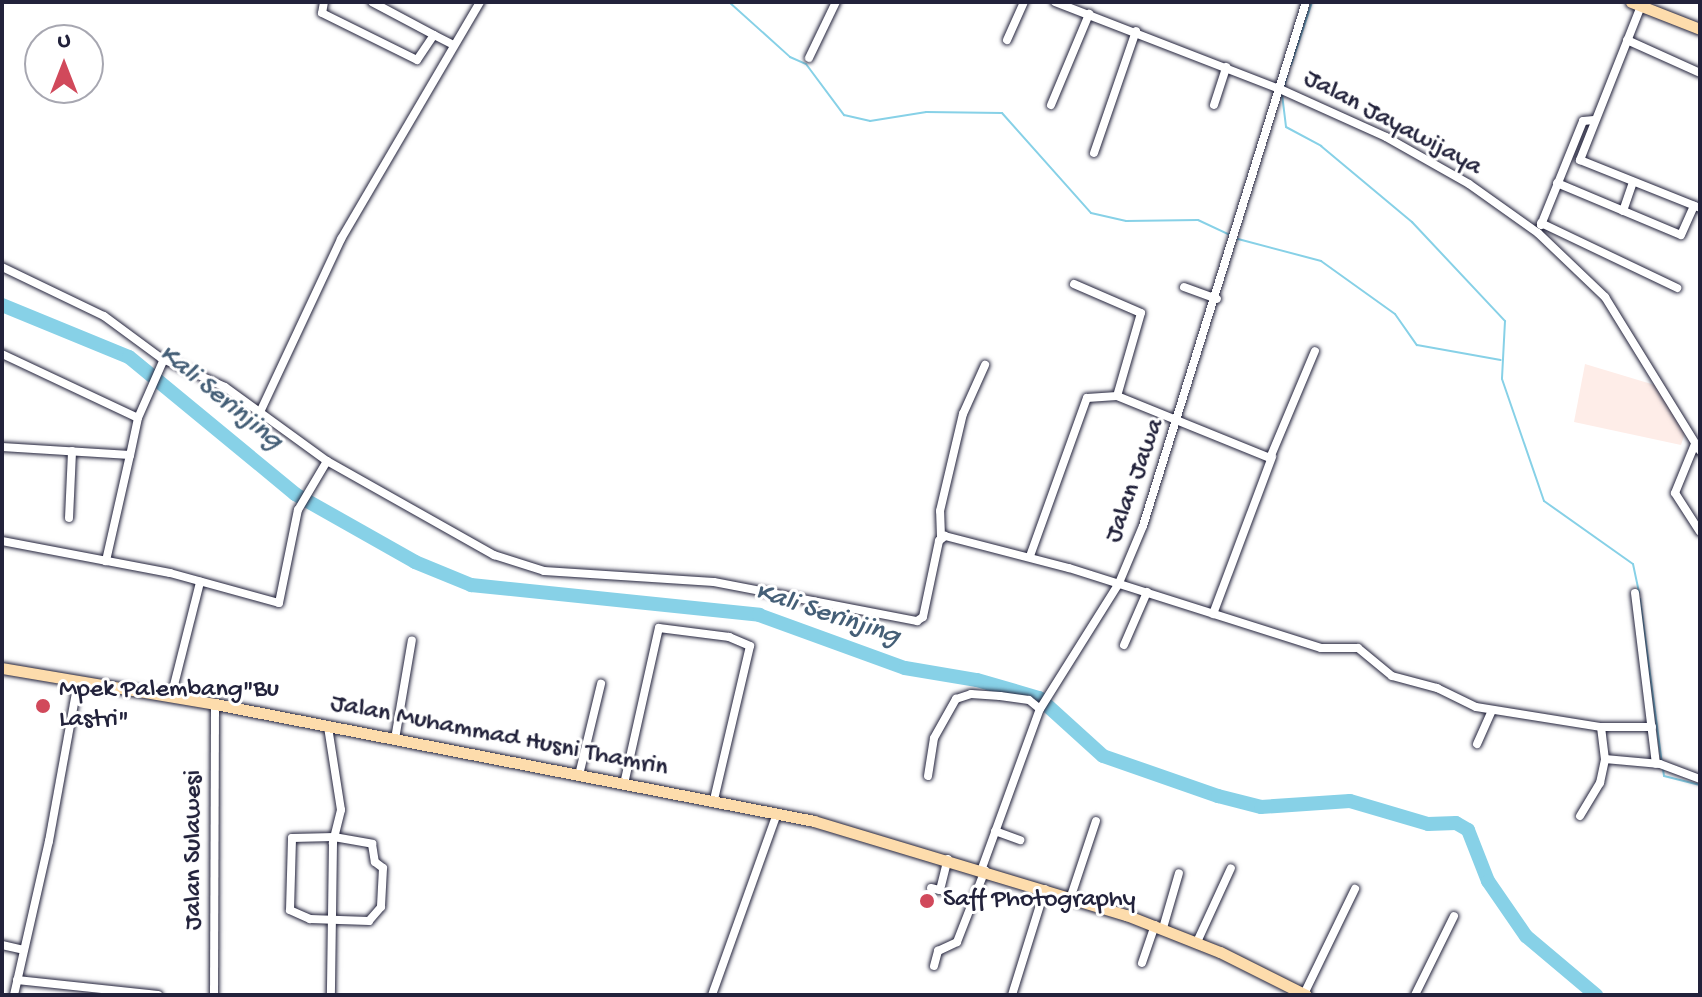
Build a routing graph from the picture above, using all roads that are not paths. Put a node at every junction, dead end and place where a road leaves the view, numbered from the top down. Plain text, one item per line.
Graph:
1 (324, 2) edge
2 (372, 2) edge
3 (480, 2) edge
4 (836, 2) edge
5 (1024, 2) edge
6 (1055, 2) edge
7 (1306, 2) edge
8 (1636, 4) edge
9 (1089, 14) junction
10 (1700, 29) edge
11 (1136, 31) junction
12 (434, 35) junction
13 (1007, 40) dead end
14 (1627, 40) junction
15 (454, 45) junction
16 (809, 58) dead end
17 (1226, 67) junction
18 (1700, 73) edge
19 (1283, 90) junction
20 (1051, 105) dead end
21 (1214, 105) dead end
22 (1594, 120) junction
23 (1094, 153) dead end
24 (1633, 182) junction
25 (1557, 183) junction
26 (1697, 207) edge
27 (1623, 211) junction
28 (1541, 223) junction
29 (1538, 233) junction
30 (2, 267) edge
31 (1074, 284) dead end
32 (1184, 287) dead end
33 (1677, 288) dead end
34 (1217, 299) junction
35 (1315, 351) dead end
36 (2, 354) edge
37 (164, 359) junction
38 (985, 365) dead end
39 (1117, 396) junction
40 (261, 410) junction
41 (138, 418) junction
42 (1179, 422) junction
43 (2, 447) edge
44 (1698, 448) edge
45 (72, 451) junction
46 (130, 455) junction
47 (1272, 457) junction
48 (324, 464) junction
49 (69, 518) dead end
50 (1700, 532) edge
51 (941, 537) junction
52 (2, 541) edge
53 (1030, 556) junction
54 (106, 561) junction
55 (200, 582) junction
56 (1119, 583) junction
57 (1147, 592) junction
58 (1635, 593) dead end
59 (1213, 614) junction
60 (412, 640) dead end
61 (1124, 645) dead end
62 (2, 668) edge
63 (78, 681) junction
64 (601, 684) dead end
65 (171, 697) junction
66 (215, 704) junction
67 (1041, 708) junction
68 (1492, 711) junction
69 (328, 727) junction
70 (1601, 727) junction
71 (1652, 727) junction
72 (395, 739) junction
73 (1477, 744) dead end
74 (1605, 759) junction
75 (1661, 765) junction
76 (579, 775) junction
77 (928, 776) dead end
78 (1700, 779) edge
79 (624, 784) junction
80 (714, 800) junction
81 (777, 813) junction
82 (1580, 816) dead end
83 (1096, 821) dead end
84 (995, 831) junction
85 (334, 837) junction
86 (1020, 840) dead end
87 (948, 858) junction
88 (984, 868) junction
89 (1231, 868) dead end
90 (1179, 873) dead end
91 (931, 888) dead end
92 (1045, 888) junction
93 (1355, 889) dead end
94 (1071, 896) junction
95 (1454, 916) dead end
96 (332, 922) junction
97 (1159, 926) junction
98 (1197, 942) junction
99 (2, 945) edge
100 (23, 950) junction
101 (1142, 963) dead end
102 (934, 966) dead end
103 (17, 980) junction
104 (96, 992) edge
105 (1305, 994) edge
106 (14, 995) edge
107 (158, 995) edge
108 (214, 995) edge
109 (331, 995) edge
110 (712, 995) edge
111 (1012, 995) edge
112 (1415, 995) edge

1 - 12 street
2 - 12 street
3 - 15 street
4 - 16 street
5 - 13 street
6 - 9 street, Jalan Jayawijaya
7 - 19 street, Jalan Jawa
8 - 10 main road
8 - 14 street
9 - 11 street, Jalan Jayawijaya
9 - 20 street
11 - 17 street, Jalan Jayawijaya
11 - 23 street
12 - 15 street
14 - 18 street
14 - 22 street
15 - 40 street
17 - 19 street, Jalan Jayawijaya
17 - 21 street
19 - 29 street, Jalan Jayawijaya
19 - 34 street, Jalan Jawa
22 - 24 street
22 - 25 street
24 - 26 street
24 - 27 street
25 - 27 street
25 - 28 street
26 - 27 street
28 - 29 street
28 - 33 street
29 - 44 street, Jalan Jayawijaya
30 - 37 street
31 - 39 street
32 - 34 street
34 - 42 street, Jalan Jawa
35 - 47 street
36 - 41 street
37 - 40 street
37 - 41 street
38 - 51 street
39 - 42 street
39 - 53 street
40 - 48 street
41 - 46 street
42 - 47 street
42 - 56 street, Jalan Jawa
43 - 45 street
44 - 50 street
45 - 46 street
45 - 49 street
46 - 54 street
47 - 59 street
48 - 51 street
48 - 55 street
51 - 53 street
52 - 54 street
53 - 56 street
54 - 55 street
55 - 65 street
56 - 57 street
56 - 67 street, Jalan Jawa
57 - 59 street
57 - 61 street
58 - 71 street
59 - 68 street
60 - 72 street
62 - 63 main road, Jalan Muhammad Husni Thamrin
63 - 65 main road, Jalan Muhammad Husni Thamrin
63 - 100 street
64 - 76 street
65 - 66 main road, Jalan Muhammad Husni Thamrin
66 - 69 main road, Jalan Muhammad Husni Thamrin
66 - 108 street, Jalan Sulawesi
67 - 77 street
67 - 84 street, Jalan Jawa
68 - 70 street
68 - 73 street
69 - 72 main road, Jalan Muhammad Husni Thamrin
69 - 85 street
70 - 71 street
70 - 74 street
71 - 75 street
72 - 76 main road, Jalan Muhammad Husni Thamrin
74 - 75 street
74 - 82 street
75 - 78 street
76 - 79 main road, Jalan Muhammad Husni Thamrin
79 - 80 main road, Jalan Muhammad Husni Thamrin
79 - 80 street
80 - 81 main road, Jalan Muhammad Husni Thamrin
81 - 87 main road, Jalan Muhammad Husni Thamrin
81 - 110 street
83 - 94 street
84 - 86 street
84 - 88 street, Jalan Jawa
85 - 96 street
85 - 96 street
85 - 96 street
87 - 88 main road, Jalan Muhammad Husni Thamrin
87 - 91 street
88 - 92 main road, Jalan Muhammad Husni Thamrin
88 - 102 street, Jalan Jawa
89 - 98 street
90 - 97 street
92 - 94 main road, Jalan Muhammad Husni Thamrin
92 - 111 street
93 - 105 street
94 - 97 main road, Jalan Muhammad Husni Thamrin
95 - 112 street
96 - 109 street
97 - 98 main road, Jalan Muhammad Husni Thamrin
97 - 101 street
98 - 105 main road, Jalan Muhammad Husni Thamrin
99 - 100 street
100 - 103 street
103 - 104 street
103 - 106 street
104 - 107 street

